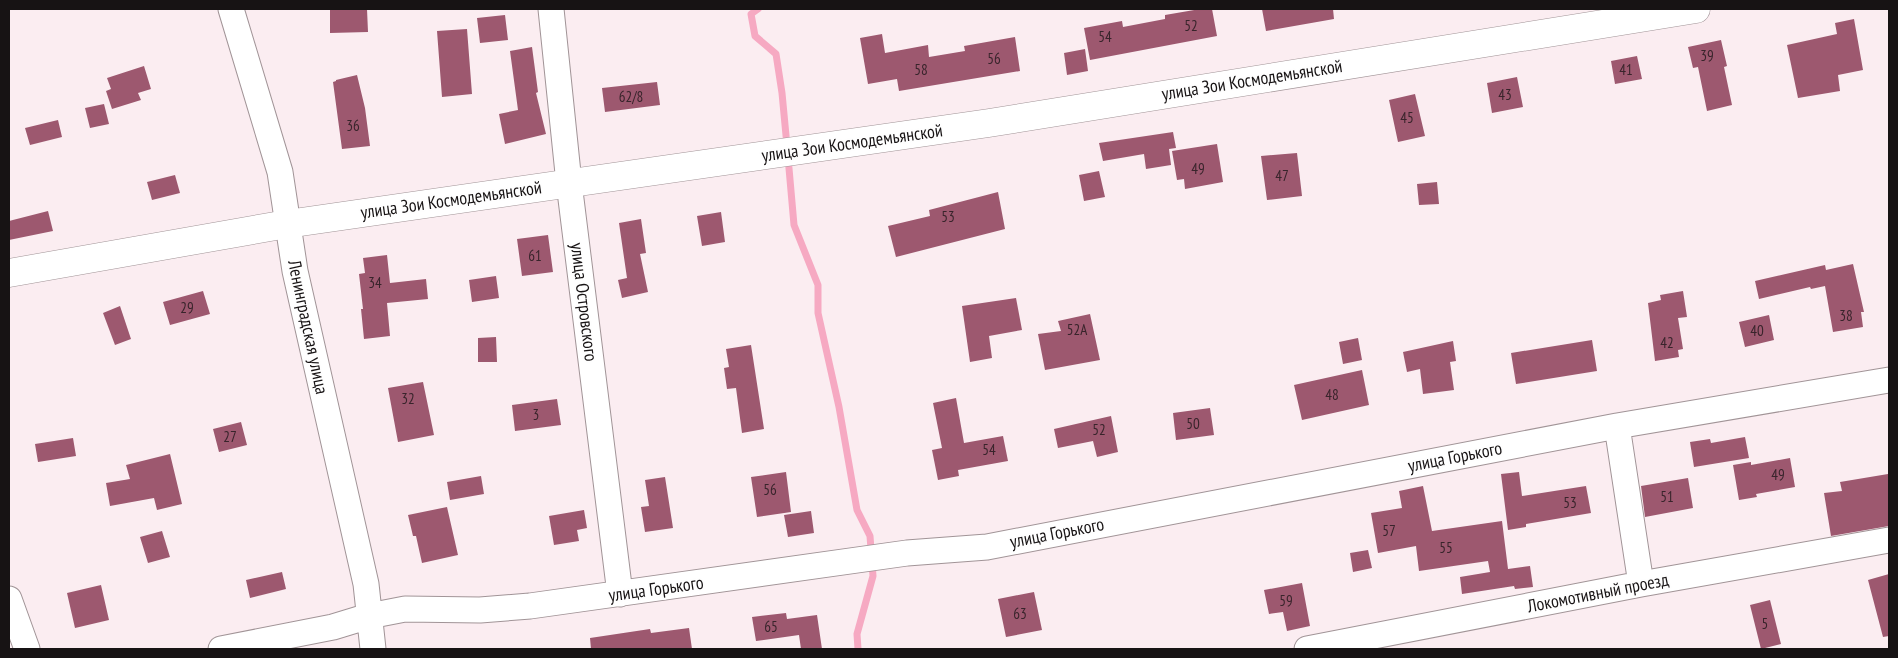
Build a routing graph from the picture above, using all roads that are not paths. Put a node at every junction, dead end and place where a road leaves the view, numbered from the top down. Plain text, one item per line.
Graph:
1 (231, 9) edge
2 (550, 9) edge
3 (1696, 9) edge
4 (569, 183) junction
5 (287, 224) junction
6 (9, 273) edge
7 (1889, 380) edge
8 (1617, 426) junction
9 (1889, 540) edge
10 (1641, 584) junction
11 (620, 594) junction
12 (9, 599) edge
13 (369, 616) junction
14 (27, 649) edge
15 (221, 649) edge
16 (372, 649) edge
17 (1307, 649) edge

1 - 5 street, Ленинградская улица
2 - 4 street, улица Островского
3 - 4 street, улица Зои Космодемьянской
4 - 5 street, улица Зои Космодемьянской
4 - 11 street, улица Островского
5 - 6 street, улица Зои Космодемьянской
5 - 13 street, Ленинградская улица
7 - 8 street, улица Горького
8 - 10 street
8 - 11 street, улица Горького
9 - 10 street, Локомотивный проезд
10 - 17 street, Локомотивный проезд
11 - 13 street, улица Горького
12 - 14 street
13 - 15 street, улица Горького
13 - 16 street, Ленинградская улица

